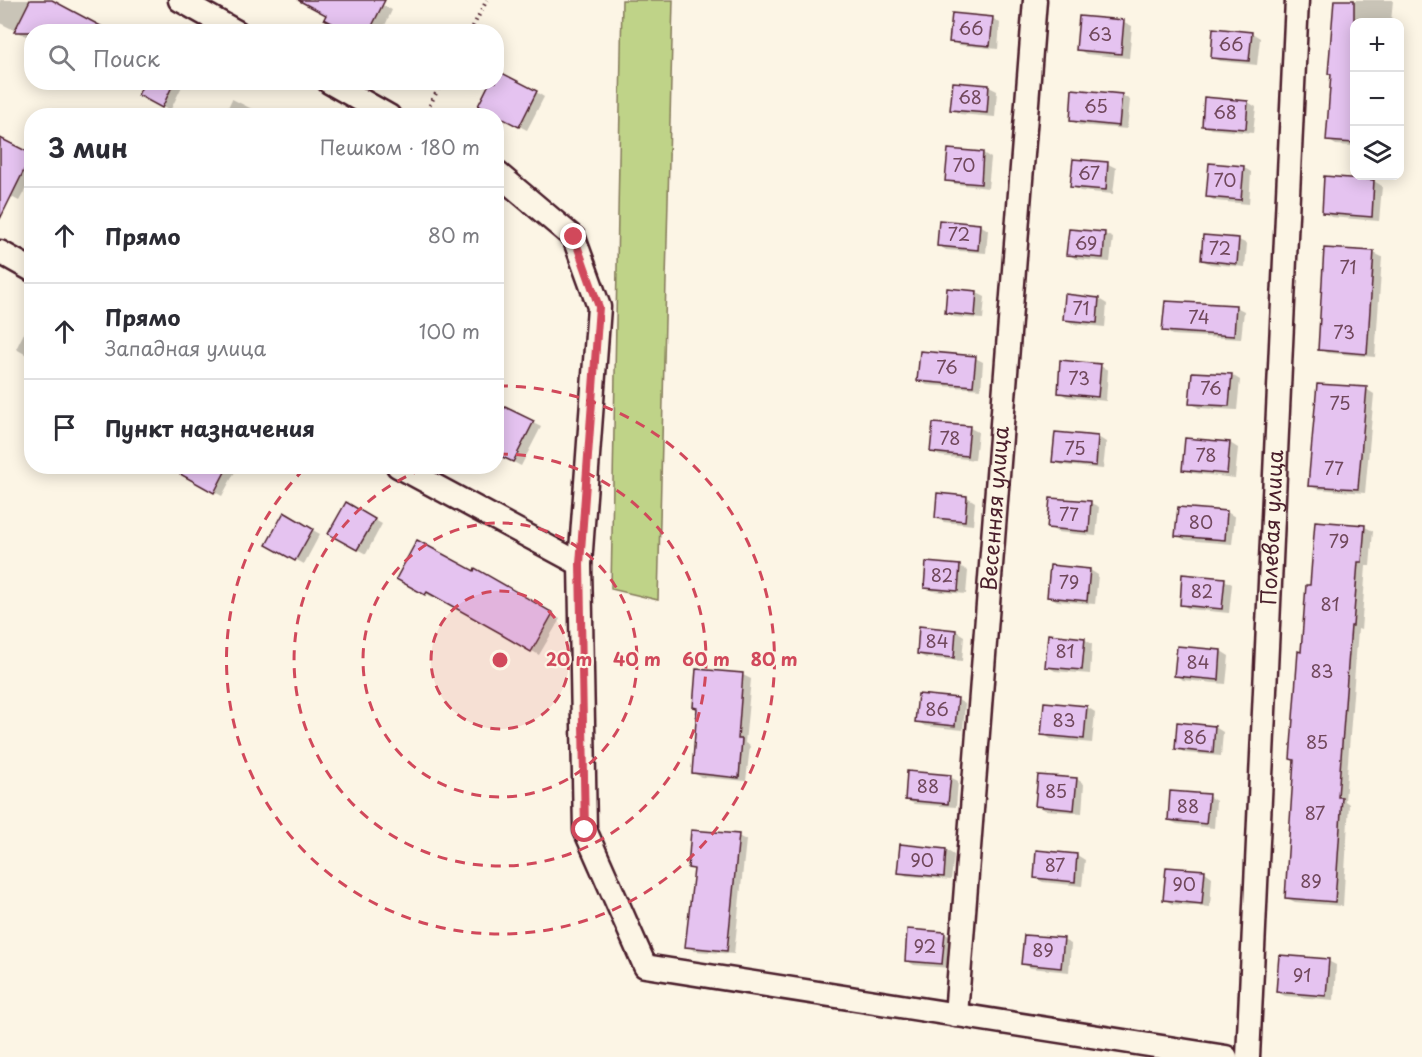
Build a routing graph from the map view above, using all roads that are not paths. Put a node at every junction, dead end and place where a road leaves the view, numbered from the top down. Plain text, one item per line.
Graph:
1 (180, 0) edge
2 (1035, 0) edge
3 (1297, 0) edge
4 (223, 24) edge
5 (343, 90) edge
6 (375, 108) edge
7 (504, 179) edge
8 (0, 252) edge
9 (24, 266) edge
10 (413, 474) edge
11 (580, 564) junction
12 (956, 1015) junction
13 (1226, 1057) edge
14 (1248, 1057) edge

1 - 4 street
2 - 12 street, Весенняя улица
3 - 14 street, Полевая улица
5 - 6 street
7 - 11 street
8 - 9 street
10 - 11 street
11 - 12 street
12 - 13 street

